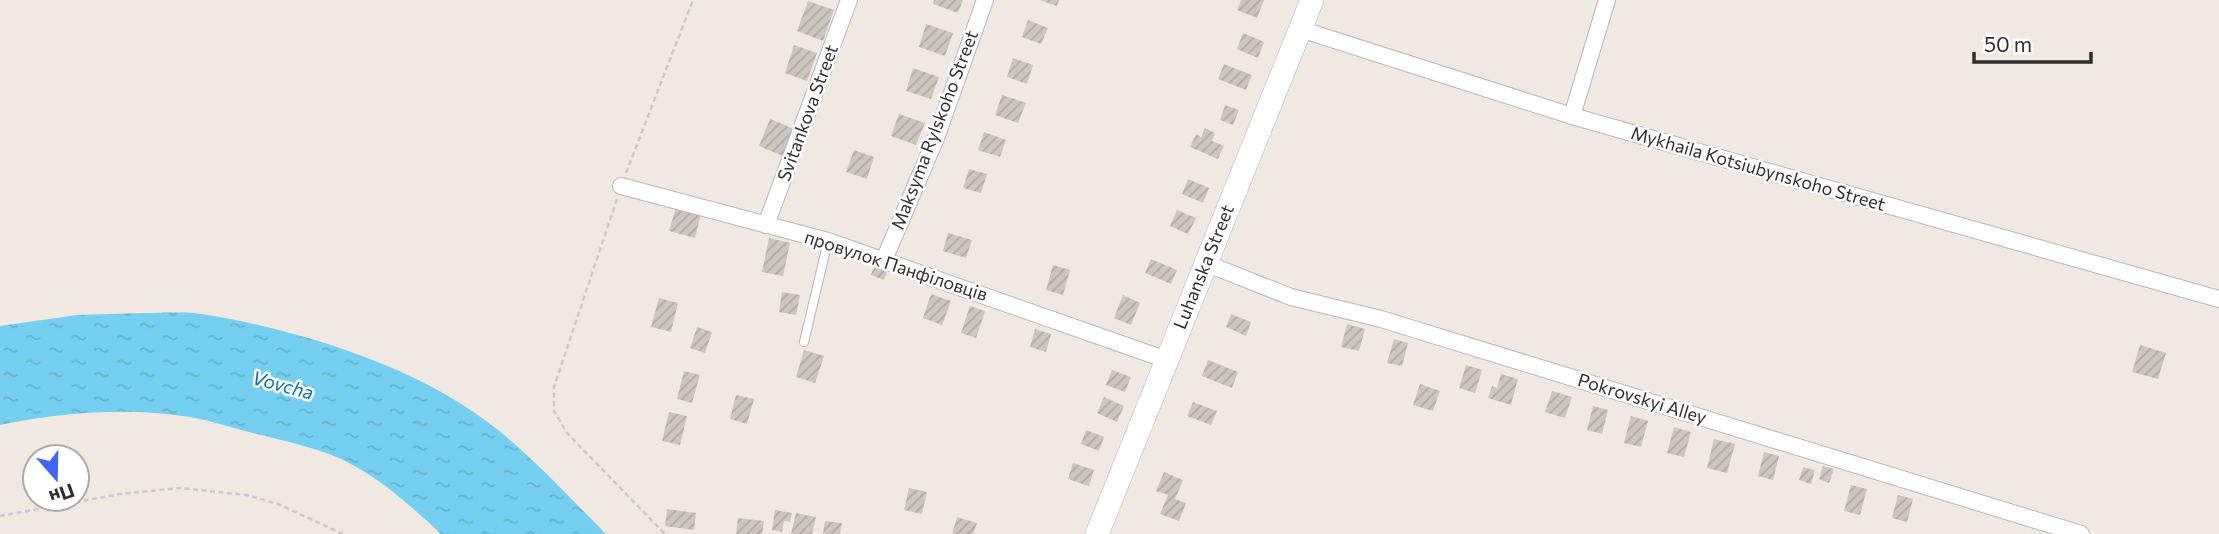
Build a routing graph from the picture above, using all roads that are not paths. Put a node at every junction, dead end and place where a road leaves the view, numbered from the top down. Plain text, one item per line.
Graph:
1 (849, 0) edge
2 (985, 0) edge
3 (1312, 0) edge
4 (1607, 0) edge
5 (1300, 29) junction
6 (1572, 117) junction
7 (621, 186) road end
8 (766, 225) junction
9 (828, 241) junction
10 (884, 260) junction
11 (1205, 263) junction
12 (2219, 299) edge
13 (804, 342) dead end
14 (1167, 360) junction
15 (1097, 534) edge
16 (2081, 534) edge

1 - 8 street, Svitankova Street
2 - 10 street, Maksyma Rylskoho Street
3 - 5 main road, Luhanska Street
4 - 6 street
5 - 6 street, Mykhaila Kotsiubynskoho Street
5 - 11 main road, Luhanska Street
6 - 12 street, Mykhaila Kotsiubynskoho Street
7 - 8 street, провулок Панфіловців
8 - 9 street, провулок Панфіловців
9 - 10 street, провулок Панфіловців
9 - 13 lane
10 - 14 street, провулок Панфіловців
11 - 14 main road, Luhanska Street
11 - 16 street, Pokrovskyi Alley
14 - 15 main road, Luhanska Street

